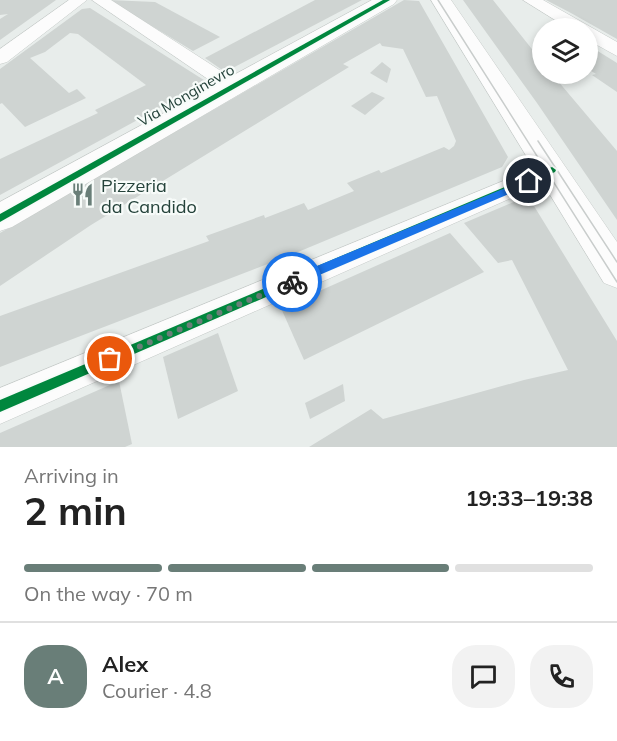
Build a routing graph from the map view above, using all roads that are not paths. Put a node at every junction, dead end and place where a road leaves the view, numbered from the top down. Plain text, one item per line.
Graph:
1 (79, 0) edge
2 (100, 0) edge
3 (387, 0) edge
4 (441, 0) edge
5 (531, 0) edge
6 (562, 18) edge
7 (598, 39) edge
8 (617, 50) edge
9 (0, 58) edge
10 (231, 86) junction
11 (552, 170) junction
12 (0, 218) edge
13 (617, 272) edge
14 (0, 406) edge

1 - 9 street
2 - 10 street
3 - 10 street, Via Monginevro
4 - 11 street
5 - 6 street
7 - 8 street
10 - 12 street, Via Monginevro
11 - 13 street
11 - 14 street

